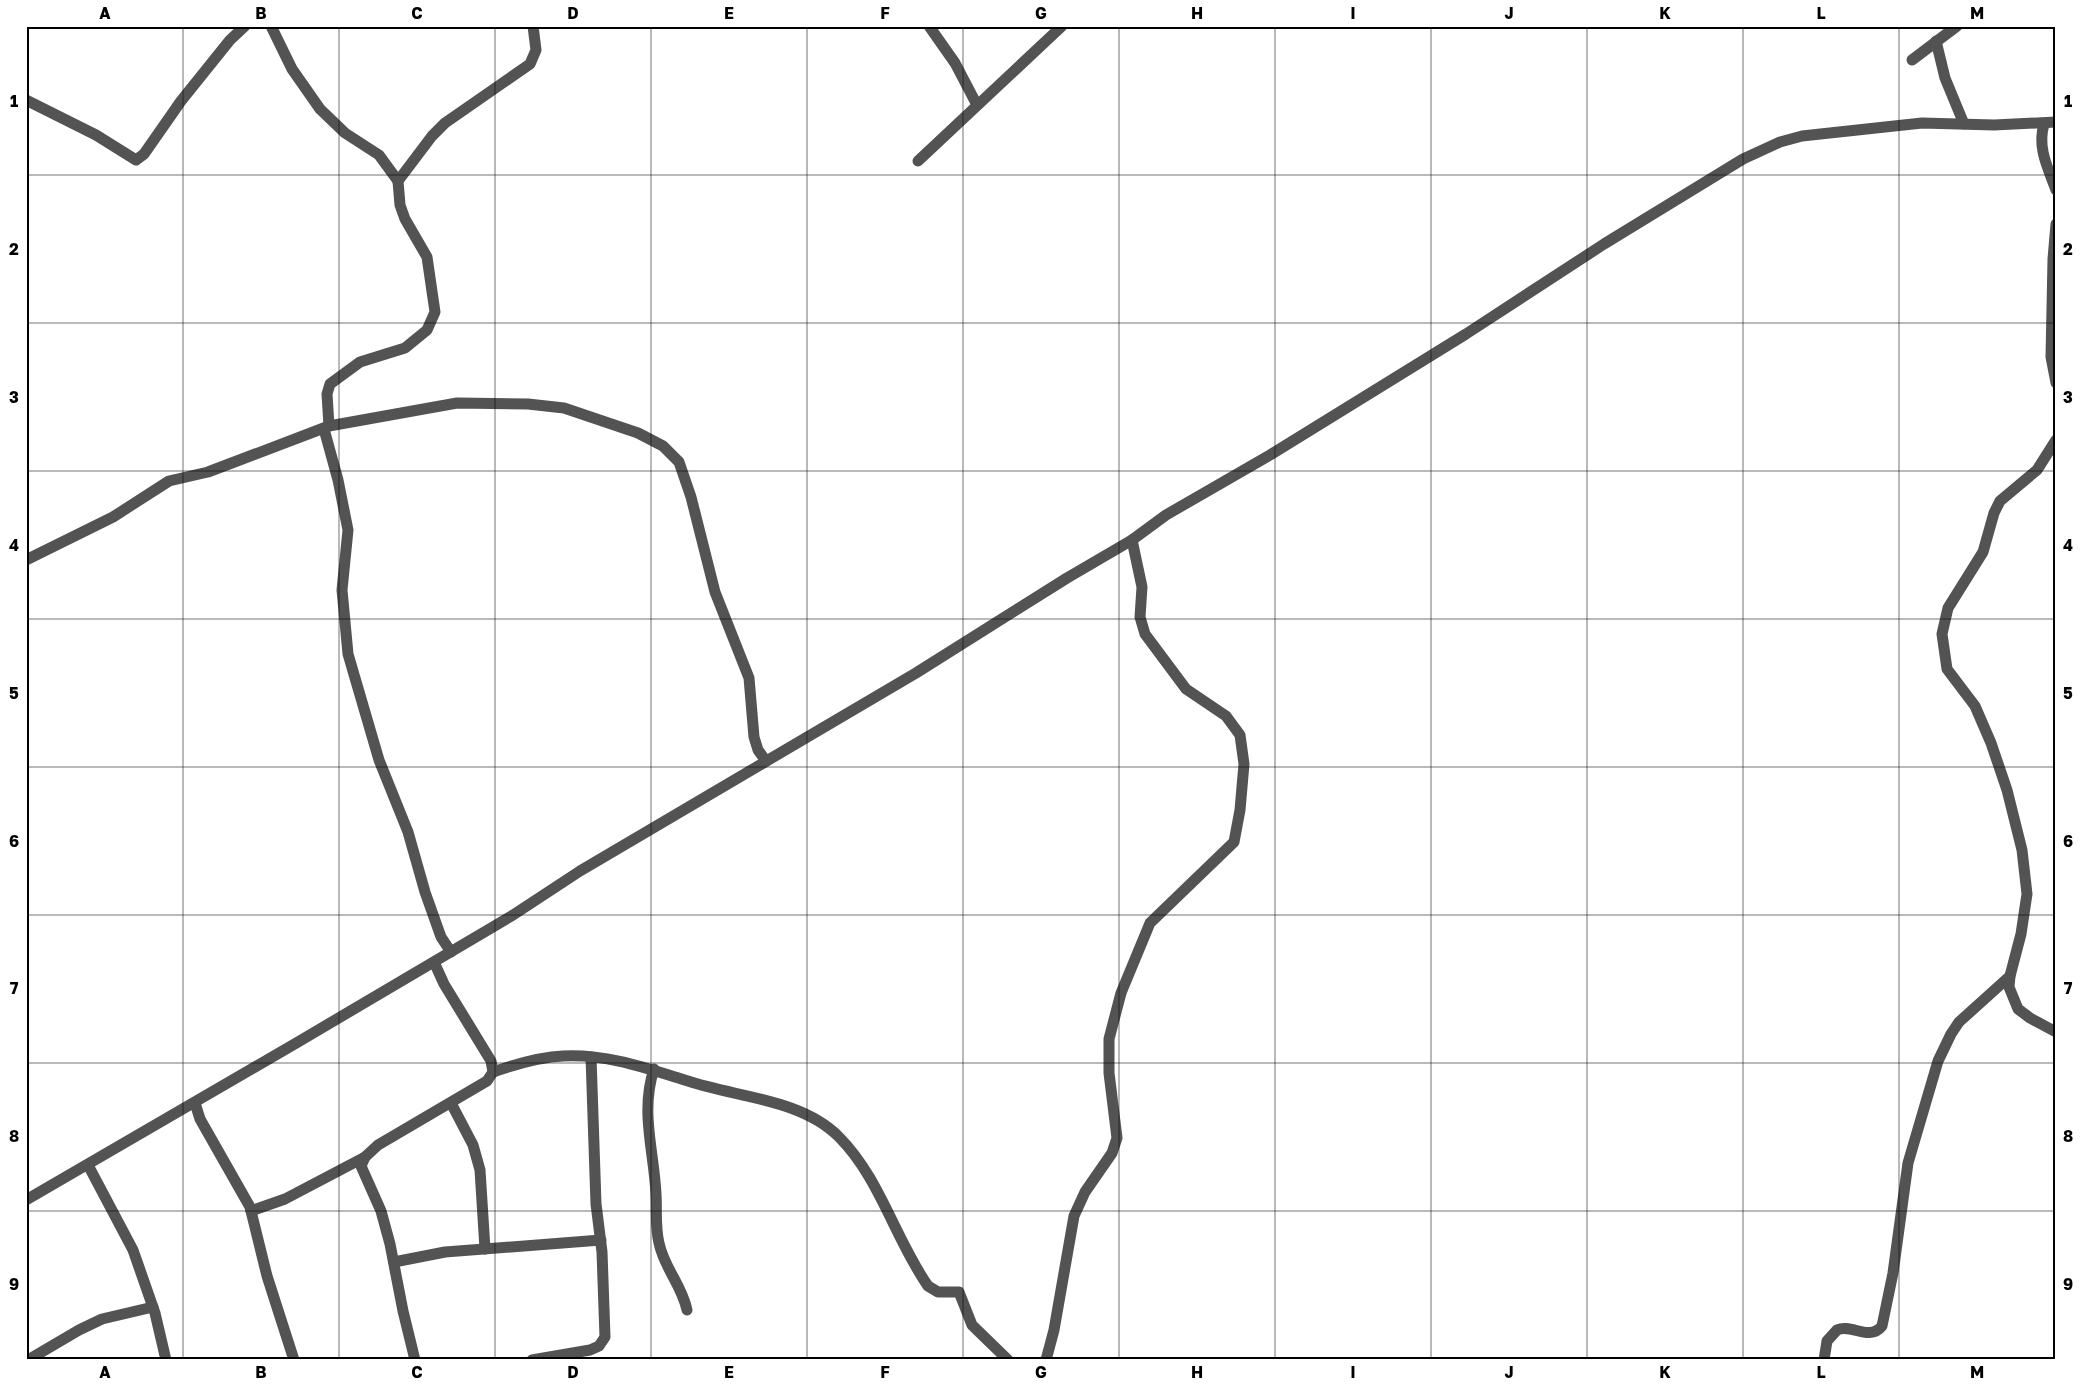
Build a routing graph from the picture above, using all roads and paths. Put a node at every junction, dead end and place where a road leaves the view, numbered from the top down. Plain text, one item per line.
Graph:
1 (246, 26) edge
2 (271, 26) edge
3 (533, 26) edge
4 (929, 26) edge
5 (1062, 26) edge
6 (1957, 26) edge
7 (1941, 34) edge
8 (1912, 60) dead end
9 (26, 100) edge
10 (976, 105) junction
11 (2050, 123) edge
12 (1964, 124) junction
13 (918, 161) dead end
14 (398, 181) junction
15 (2056, 190) edge
16 (2056, 224) edge
17 (2056, 384) edge
18 (327, 427) junction
19 (2056, 440) edge
20 (1132, 540) junction
21 (26, 560) edge
22 (766, 761) junction
23 (451, 952) junction
24 (434, 962) junction
25 (2010, 976) junction
26 (2056, 1032) edge
27 (591, 1057) junction
28 (654, 1069) junction
29 (493, 1072) junction
30 (195, 1103) junction
31 (451, 1103) junction
32 (365, 1157) junction
33 (88, 1165) junction
34 (26, 1200) edge
35 (251, 1211) junction
36 (601, 1240) junction
37 (485, 1249) junction
38 (394, 1262) junction
39 (153, 1307) junction
40 (687, 1310) dead end
41 (33, 1358) edge
42 (166, 1360) edge
43 (294, 1360) edge
44 (415, 1360) edge
45 (532, 1360) edge
46 (1008, 1360) edge
47 (1046, 1360) edge
48 (1824, 1360) edge

1 - 9 street
2 - 14 street
3 - 14 street
4 - 10 street
5 - 10 street
6 - 7 street
7 - 8 street
7 - 12 street
10 - 13 street
11 - 12 street
11 - 15 street
12 - 20 street
14 - 18 street
16 - 17 street
18 - 21 street
18 - 22 street
18 - 23 street
19 - 25 street
20 - 22 street
20 - 47 street
22 - 23 street
23 - 24 street
24 - 29 street
24 - 30 street
25 - 26 street
25 - 48 street
27 - 28 street
27 - 29 street
27 - 36 street
28 - 40 street
28 - 46 street
29 - 31 street
30 - 33 street
30 - 35 street
31 - 32 street
31 - 37 street
32 - 35 street
32 - 38 street
33 - 34 street
33 - 39 street
35 - 43 street
36 - 37 street
36 - 45 street
37 - 38 street
38 - 44 street
39 - 41 street
39 - 42 street

